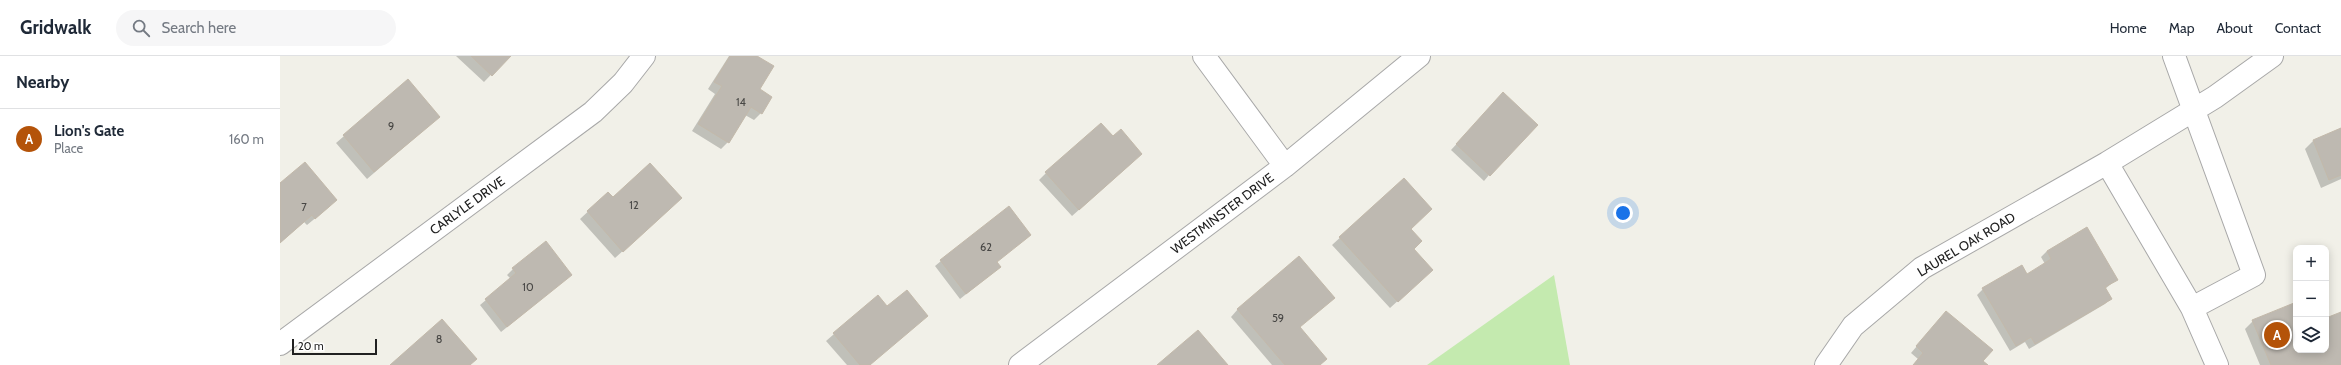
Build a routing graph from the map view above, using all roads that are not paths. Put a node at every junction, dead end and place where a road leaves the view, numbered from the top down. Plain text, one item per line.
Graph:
1 (644, 56) edge
2 (1204, 56) edge
3 (1419, 56) edge
4 (2174, 56) edge
5 (2272, 56) edge
6 (2194, 110) junction
7 (2107, 163) junction
8 (1285, 166) junction
9 (2192, 308) junction
10 (280, 344) edge
11 (1020, 365) edge
12 (1826, 365) edge
13 (2217, 365) edge

1 - 10 street, CARLYLE DRIVE
2 - 8 street
3 - 8 street, WESTMINSTER DRIVE
4 - 6 street
5 - 6 street, LAUREL OAK ROAD
6 - 7 street, LAUREL OAK ROAD
6 - 9 street
7 - 9 street
7 - 12 street, LAUREL OAK ROAD
8 - 11 street, WESTMINSTER DRIVE
9 - 13 street

